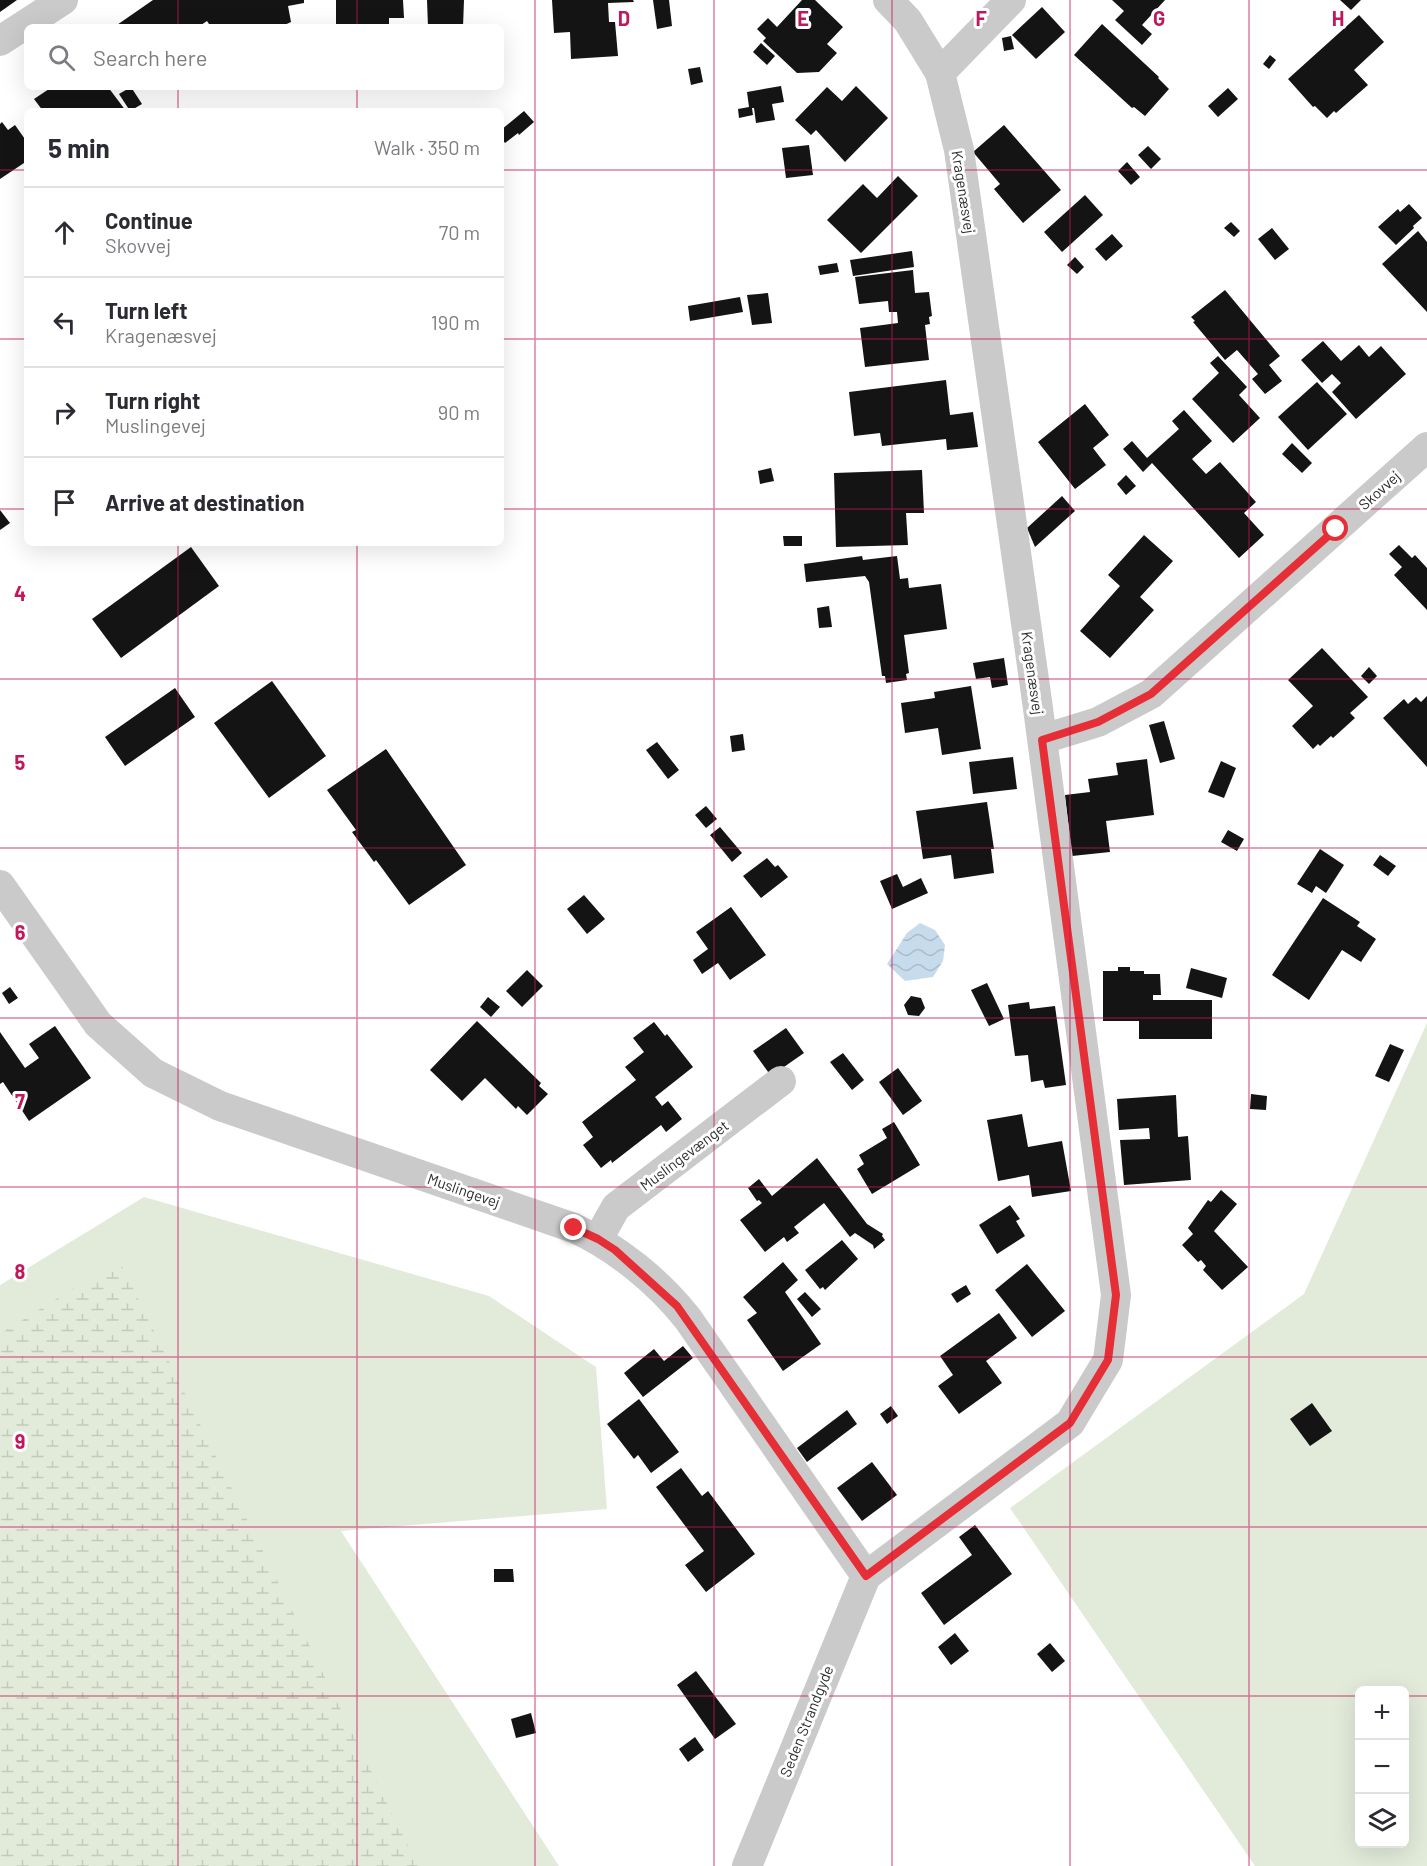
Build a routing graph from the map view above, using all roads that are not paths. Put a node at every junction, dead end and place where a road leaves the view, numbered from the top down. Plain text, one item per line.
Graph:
1 (63, 0) edge
2 (888, 0) edge
3 (1011, 0) edge
4 (26, 24) edge
5 (24, 25) edge
6 (0, 41) edge
7 (940, 73) junction
8 (1427, 447) edge
9 (1042, 740) junction
10 (0, 885) edge
11 (781, 1081) dead end
12 (598, 1239) junction
13 (866, 1576) junction
14 (747, 1866) edge

1 - 4 street
2 - 7 street, Kragenæsvej
3 - 7 street
5 - 6 street
7 - 9 street, Kragenæsvej
8 - 9 street, Skovvej
9 - 13 street, Kragenæsvej
10 - 12 street, Muslingevej
11 - 12 street, Muslingevænget
12 - 13 street, Muslingevej
13 - 14 street, Seden Strandgyde

